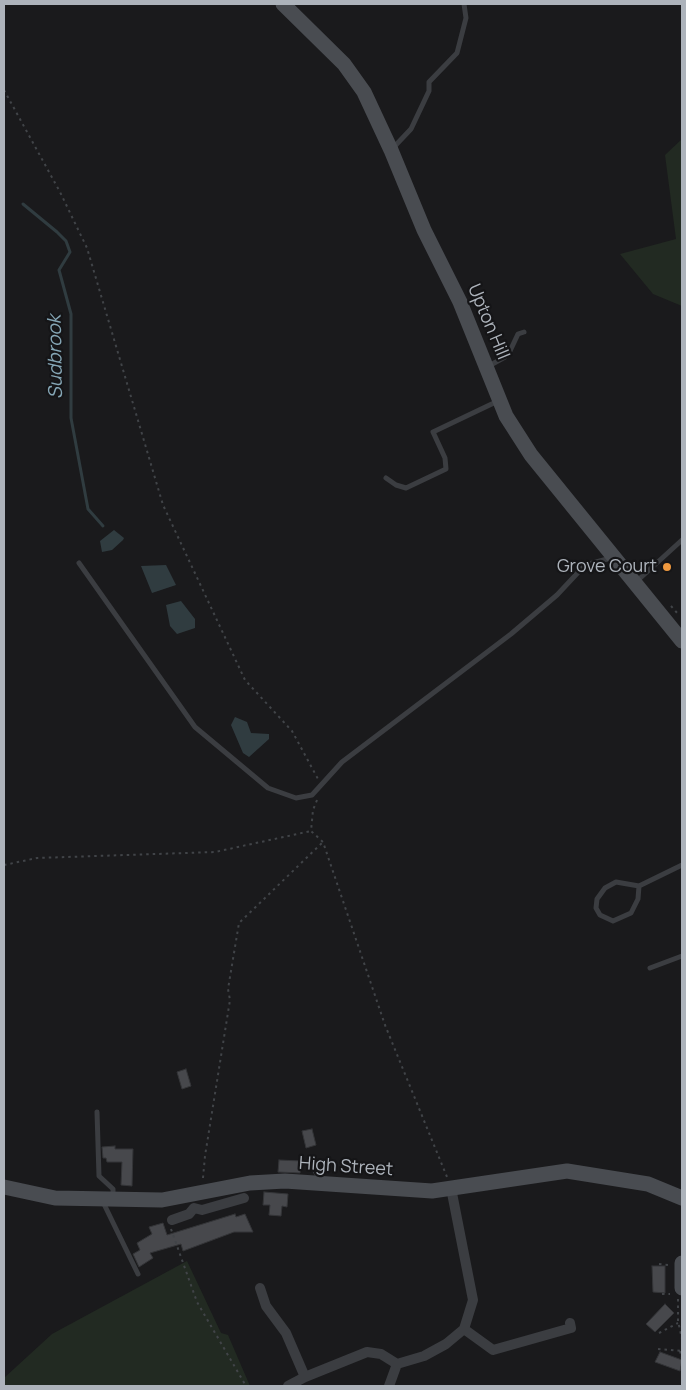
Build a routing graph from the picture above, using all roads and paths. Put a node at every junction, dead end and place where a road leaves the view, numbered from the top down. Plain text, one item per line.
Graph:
1 (283, 4) edge
2 (464, 4) edge
3 (4, 90) edge
4 (391, 150) junction
5 (524, 332) dead end
6 (487, 368) junction
7 (500, 400) junction
8 (386, 478) dead end
9 (682, 540) edge
10 (614, 557) junction
11 (79, 563) dead end
12 (634, 582) junction
13 (682, 641) edge
14 (323, 784) junction
15 (311, 831) junction
16 (323, 842) junction
17 (4, 865) edge
18 (682, 865) edge
19 (640, 886) junction
20 (682, 956) edge
21 (650, 968) dead end
22 (97, 1112) dead end
23 (312, 1159) dead end
24 (322, 1183) junction
25 (4, 1187) edge
26 (451, 1188) junction
27 (195, 1198) junction
28 (244, 1198) dead end
29 (682, 1198) edge
30 (107, 1199) junction
31 (171, 1221) joint
32 (659, 1264) dead end
33 (679, 1264) edge
34 (138, 1274) dead end
35 (260, 1288) dead end
36 (682, 1288) edge
37 (662, 1294) dead end
38 (570, 1323) dead end
39 (678, 1323) junction
40 (464, 1329) junction
41 (659, 1333) dead end
42 (682, 1339) edge
43 (658, 1349) dead end
44 (681, 1351) edge
45 (682, 1359) edge
46 (397, 1364) junction
47 (305, 1376) junction
48 (246, 1386) edge
49 (288, 1386) edge
50 (389, 1386) edge

1 - 4 main road, Upton Hill
2 - 4 lane
3 - 14 path
4 - 6 main road, Upton Hill
5 - 6 lane
6 - 7 main road, Upton Hill
7 - 8 lane
7 - 10 main road, Upton Hill
9 - 12 lane
10 - 12 main road, Upton Hill
10 - 14 lane
11 - 14 lane
12 - 13 main road, Upton Hill
14 - 15 path
15 - 16 path
15 - 17 path
16 - 26 path
16 - 27 path
18 - 19 lane
19 - 19 lane
20 - 21 lane
22 - 30 lane
23 - 24 lane
24 - 26 main road, High Street
24 - 27 main road, High Street
25 - 30 main road, High Street
26 - 29 main road, High Street
26 - 40 street
27 - 28 street
27 - 30 main road, High Street
27 - 31 street
30 - 34 lane
31 - 48 path
32 - 33 path
33 - 36 main road
35 - 47 street
37 - 39 path
38 - 40 street
39 - 41 path
39 - 42 path
40 - 46 street
43 - 44 path
44 - 45 path
46 - 47 street
46 - 50 street
47 - 49 street

